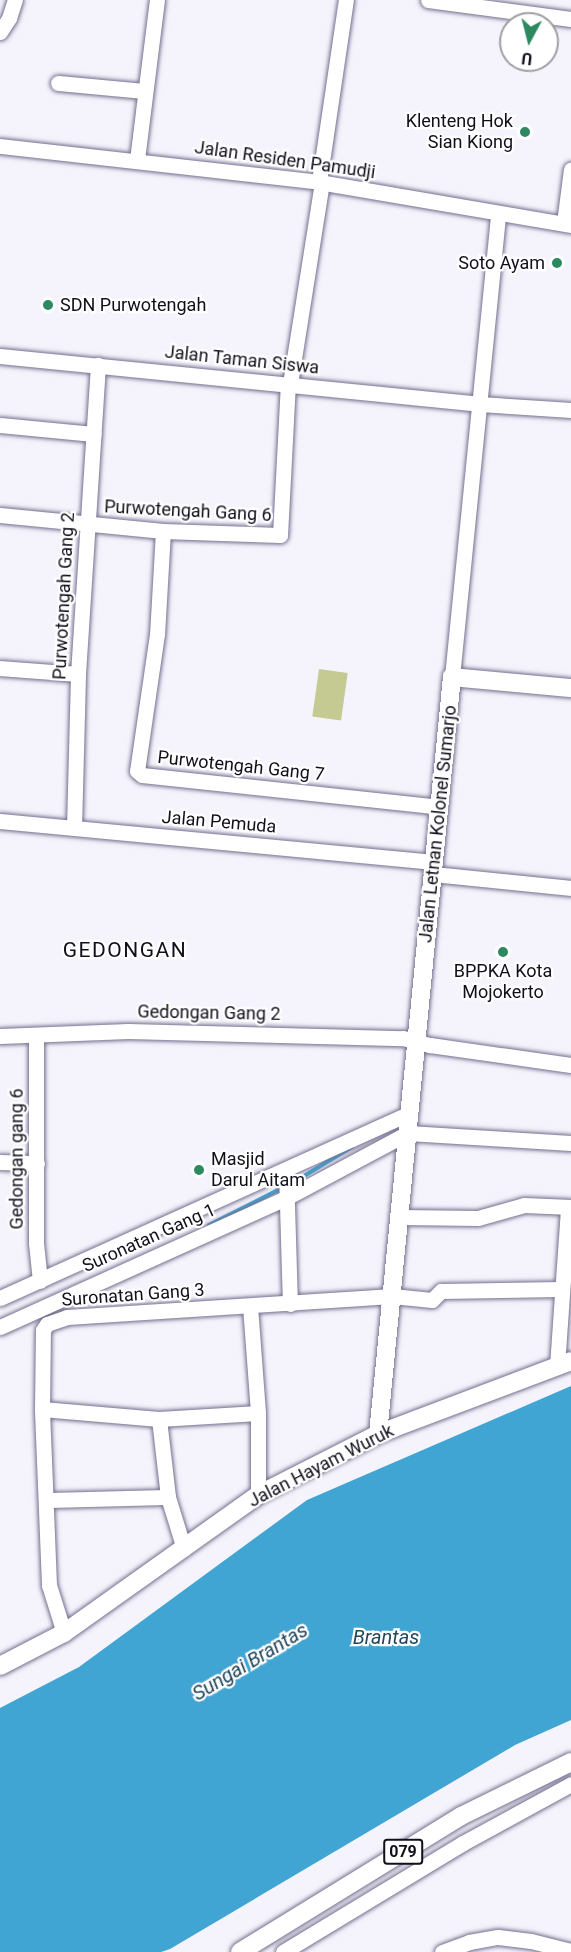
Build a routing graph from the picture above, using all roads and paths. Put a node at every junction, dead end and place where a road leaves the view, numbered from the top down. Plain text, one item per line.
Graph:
1 (15, 0) edge
2 (157, 0) edge
3 (346, 0) edge
4 (428, 0) edge
5 (498, 5) edge
6 (571, 19) edge
7 (0, 32) edge
8 (58, 83) dead end
9 (145, 91) junction
10 (0, 146) edge
11 (137, 160) junction
12 (571, 169) edge
13 (320, 183) junction
14 (498, 214) junction
15 (567, 224) edge
16 (0, 356) edge
17 (98, 365) junction
18 (289, 384) junction
19 (479, 404) junction
20 (571, 410) edge
21 (0, 425) edge
22 (94, 434) junction
23 (0, 515) edge
24 (87, 524) junction
25 (163, 531) junction
26 (0, 668) edge
27 (78, 674) junction
28 (453, 677) junction
29 (571, 688) edge
30 (440, 807) junction
31 (0, 821) edge
32 (74, 828) junction
33 (434, 868) junction
34 (571, 888) edge
35 (0, 1036) edge
36 (36, 1036) junction
37 (417, 1042) junction
38 (571, 1065) edge
39 (410, 1113) junction
40 (413, 1133) junction
41 (571, 1143) edge
42 (0, 1162) edge
43 (37, 1163) junction
44 (287, 1184) junction
45 (569, 1207) edge
46 (406, 1217) junction
47 (195, 1228) junction
48 (40, 1281) junction
49 (561, 1289) junction
50 (392, 1296) junction
51 (0, 1298) edge
52 (290, 1304) junction
53 (250, 1306) junction
54 (0, 1328) edge
55 (564, 1364) edge
56 (42, 1409) junction
57 (258, 1413) junction
58 (159, 1419) junction
59 (378, 1434) junction
60 (258, 1495) junction
61 (168, 1497) junction
62 (47, 1500) junction
63 (184, 1549) junction
64 (64, 1634) junction
65 (0, 1666) edge
66 (571, 1762) edge
67 (571, 1784) edge
68 (271, 1932) junction
69 (571, 1951) edge
70 (240, 1952) edge
71 (274, 1952) edge
72 (282, 1952) edge
73 (442, 1952) edge

1 - 7 street
2 - 9 street
3 - 13 street
4 - 5 street
5 - 6 street
8 - 9 street
9 - 11 street
10 - 11 street, Jalan Residen Pamudji
11 - 13 street, Jalan Residen Pamudji
12 - 15 street
13 - 14 street, Jalan Residen Pamudji
13 - 18 street
14 - 15 street, Jalan Residen Pamudji
14 - 19 street, Jalan Letnan Kolonel Sumarjo
16 - 17 street, Jalan Taman Siswa
17 - 18 street, Jalan Taman Siswa
17 - 22 street, Purwotengah Gang 2
18 - 19 street, Jalan Taman Siswa
18 - 25 street, Purwotengah Gang 6
19 - 20 street, Jalan Taman Siswa
19 - 28 street, Jalan Letnan Kolonel Sumarjo
21 - 22 street
22 - 24 street, Purwotengah Gang 2
23 - 24 street, Purwotengah Gang 6
24 - 25 street, Purwotengah Gang 6
24 - 27 street, Purwotengah Gang 2
25 - 30 street, Purwotengah Gang 7
26 - 27 street
27 - 32 street, Purwotengah Gang 2
28 - 29 main road
28 - 30 main road, Jalan Letnan Kolonel Sumarjo
30 - 33 main road, Jalan Letnan Kolonel Sumarjo
31 - 32 street, Jalan Pemuda
32 - 33 street, Jalan Pemuda
33 - 34 street, Jalan Pemuda
33 - 37 main road, Jalan Letnan Kolonel Sumarjo
35 - 36 street, Gedongan Gang 2
36 - 37 street, Gedongan Gang 2
36 - 43 street, Gedongan gang 6
37 - 38 street, Gedongan Gang 2
37 - 39 main road, Jalan Letnan Kolonel Sumarjo
39 - 40 main road, Jalan Letnan Kolonel Sumarjo
39 - 44 street
40 - 41 street
40 - 44 street, Suronatan Gang 1
40 - 46 main road, Jalan Letnan Kolonel Sumarjo
42 - 43 street
43 - 48 street, Gedongan gang 6
44 - 47 street
44 - 47 street, Suronatan Gang 1
44 - 52 street
45 - 46 street
45 - 49 street
46 - 50 main road, Jalan Letnan Kolonel Sumarjo
47 - 48 street
47 - 54 street, Suronatan Gang 1
48 - 51 street
49 - 50 street, Suronatan Gang 3
49 - 55 street
50 - 52 street, Suronatan Gang 3
50 - 59 main road, Jalan Letnan Kolonel Sumarjo
52 - 53 street, Suronatan Gang 3
53 - 56 street, Suronatan Gang 3
53 - 57 street
55 - 59 main road, Jalan Hayam Wuruk
56 - 58 street
56 - 62 street, Suronatan Gang 3
57 - 58 street
57 - 60 street
58 - 61 street
59 - 60 main road, Jalan Hayam Wuruk
60 - 63 main road, Jalan Hayam Wuruk
61 - 62 street
61 - 63 street
62 - 64 street, Suronatan Gang 3
63 - 64 main road, Jalan Hayam Wuruk
64 - 65 main road, Jalan Hayam Wuruk
66 - 68 main road, 079
67 - 72 street
68 - 70 main road, 079
68 - 71 street
69 - 73 street

